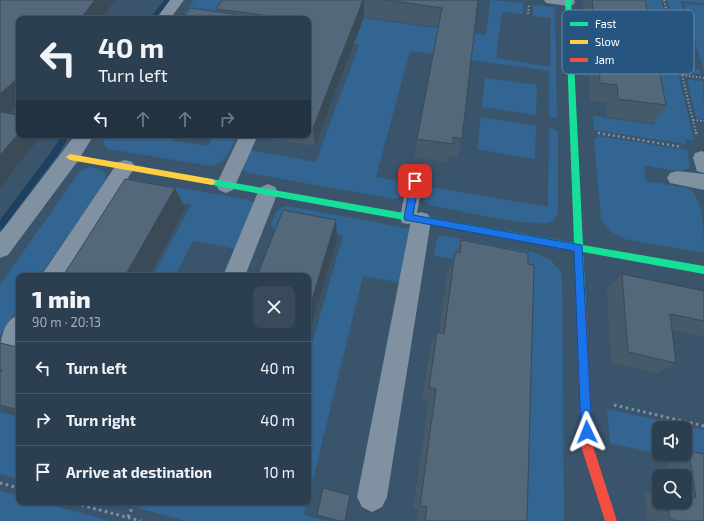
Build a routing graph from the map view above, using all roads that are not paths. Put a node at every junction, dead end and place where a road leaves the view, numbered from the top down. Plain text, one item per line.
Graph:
1 (177, 0) edge
2 (550, 0) edge
3 (568, 1) edge
4 (165, 16) edge
5 (571, 74) edge
6 (83, 138) edge
7 (248, 138) edge
8 (70, 157) junction
9 (125, 167) junction
10 (677, 178) dead end
11 (415, 181) dead end
12 (704, 182) edge
13 (226, 185) junction
14 (268, 192) junction
15 (415, 219) junction
16 (579, 248) junction
17 (0, 249) edge
18 (704, 270) edge
19 (54, 273) edge
20 (235, 273) edge
21 (16, 329) edge
22 (0, 353) edge
23 (372, 497) dead end
24 (611, 521) edge

1 - 4 street
2 - 3 street
5 - 16 street
6 - 8 street
7 - 13 street
8 - 9 street
8 - 17 street
9 - 13 street
9 - 19 street
10 - 12 street
11 - 15 lane
13 - 14 street
14 - 15 street
14 - 20 street
15 - 16 street
15 - 23 street
16 - 18 street
16 - 24 street
21 - 22 street

